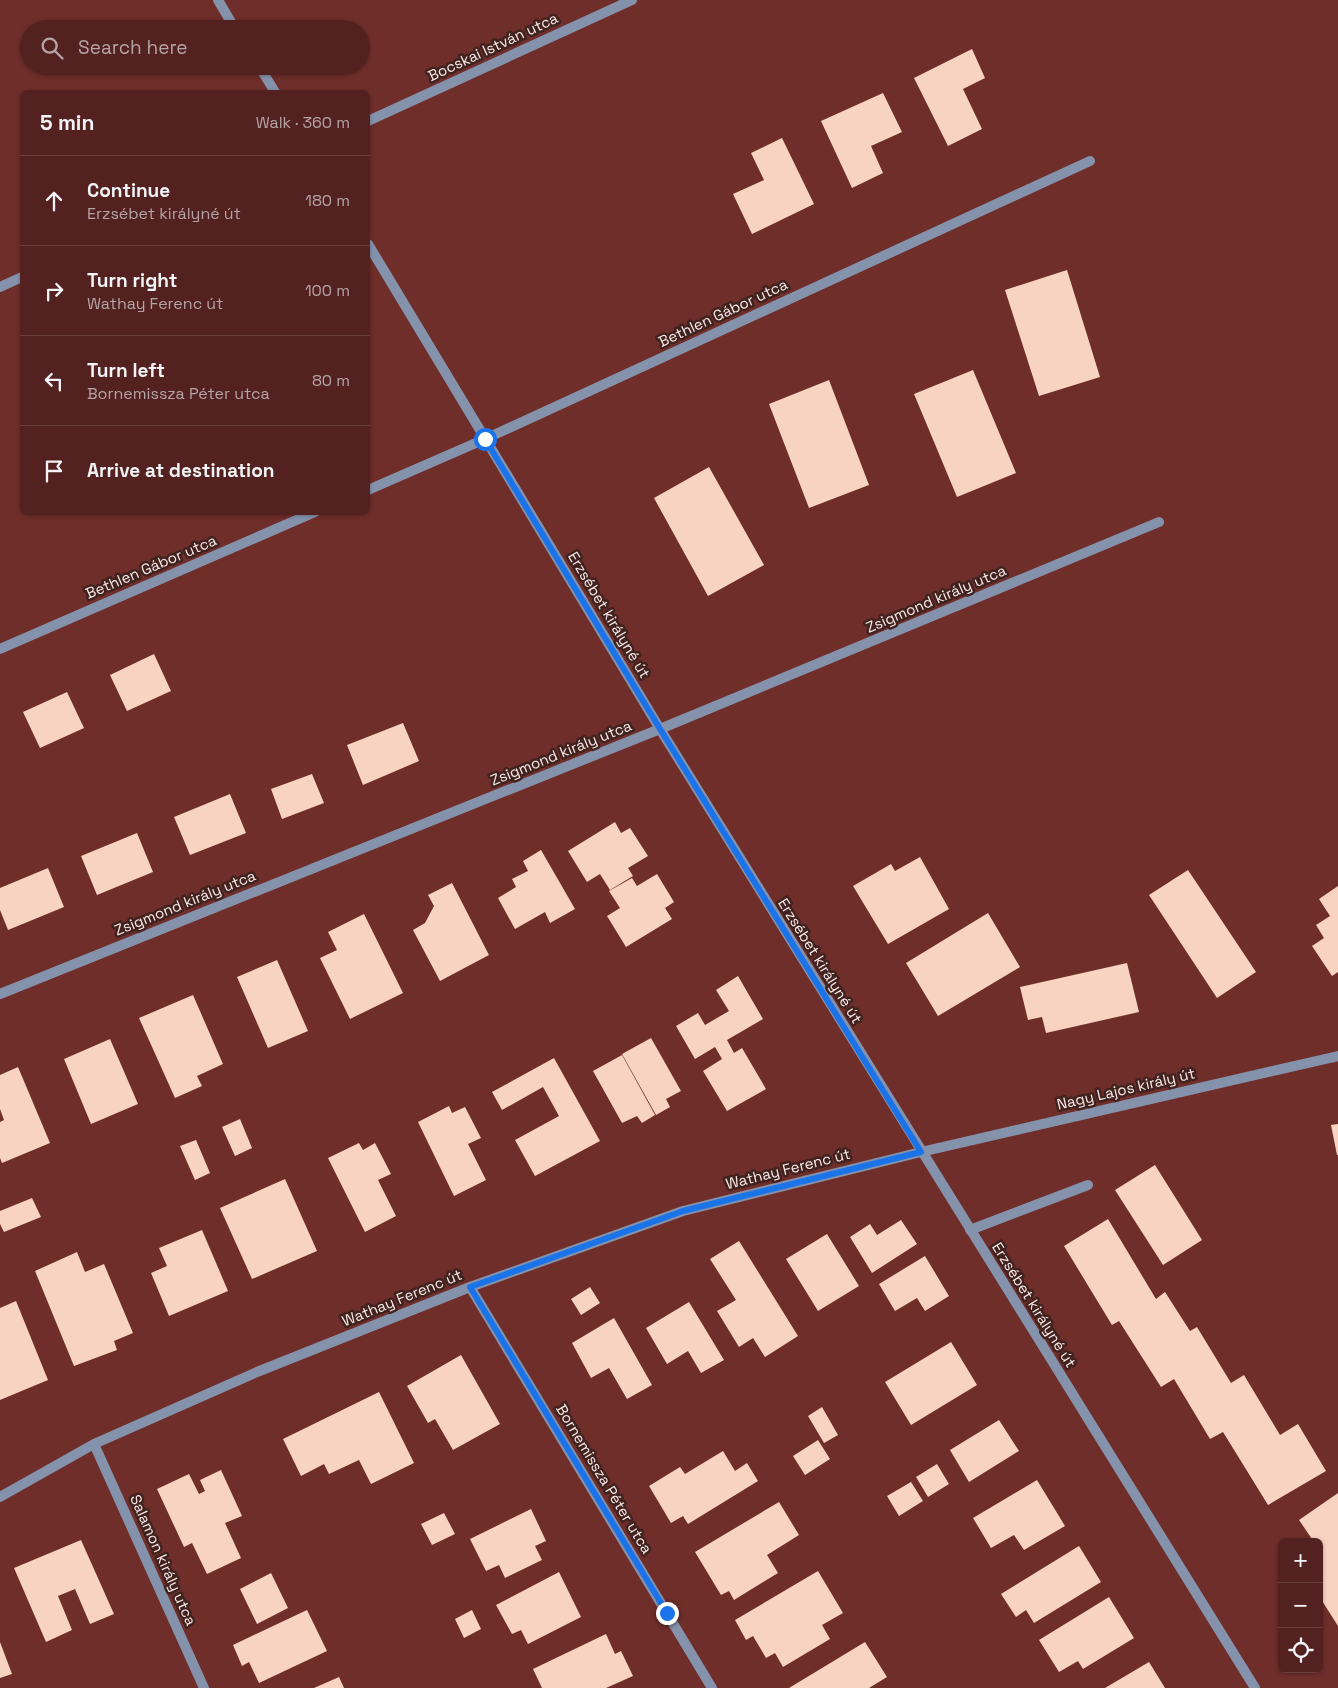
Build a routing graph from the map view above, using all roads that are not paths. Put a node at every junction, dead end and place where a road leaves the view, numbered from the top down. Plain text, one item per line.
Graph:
1 (218, 0) edge
2 (632, 0) edge
3 (230, 20) edge
4 (265, 75) edge
5 (274, 90) edge
6 (370, 120) edge
7 (1090, 161) dead end
8 (370, 247) edge
9 (20, 277) edge
10 (0, 287) edge
11 (485, 439) junction
12 (370, 489) edge
13 (308, 515) edge
14 (1159, 522) dead end
15 (0, 649) edge
16 (660, 729) junction
17 (0, 994) edge
18 (1338, 1056) edge
19 (921, 1152) junction
20 (1088, 1185) dead end
21 (970, 1230) junction
22 (470, 1287) junction
23 (94, 1444) junction
24 (0, 1496) edge
25 (204, 1688) edge
26 (712, 1688) edge
27 (1255, 1688) edge

1 - 3 street
2 - 6 street, Bocskai István utca
4 - 5 street
7 - 11 street, Bethlen Gábor utca
8 - 11 street, Erzsébet királyné út
9 - 10 street
11 - 12 street, Bethlen Gábor utca
11 - 16 street, Erzsébet királyné út
13 - 15 street, Bethlen Gábor utca
14 - 16 street, Zsigmond király utca
16 - 17 street, Zsigmond király utca
16 - 19 street, Erzsébet királyné út
18 - 19 street, Nagy Lajos király út
19 - 21 street, Erzsébet királyné út
19 - 22 street, Wathay Ferenc út
20 - 21 street
21 - 27 street, Erzsébet királyné út
22 - 23 street, Wathay Ferenc út
22 - 26 street, Bornemissza Péter utca
23 - 24 street, Wathay Ferenc út
23 - 25 street, Salamon király utca

